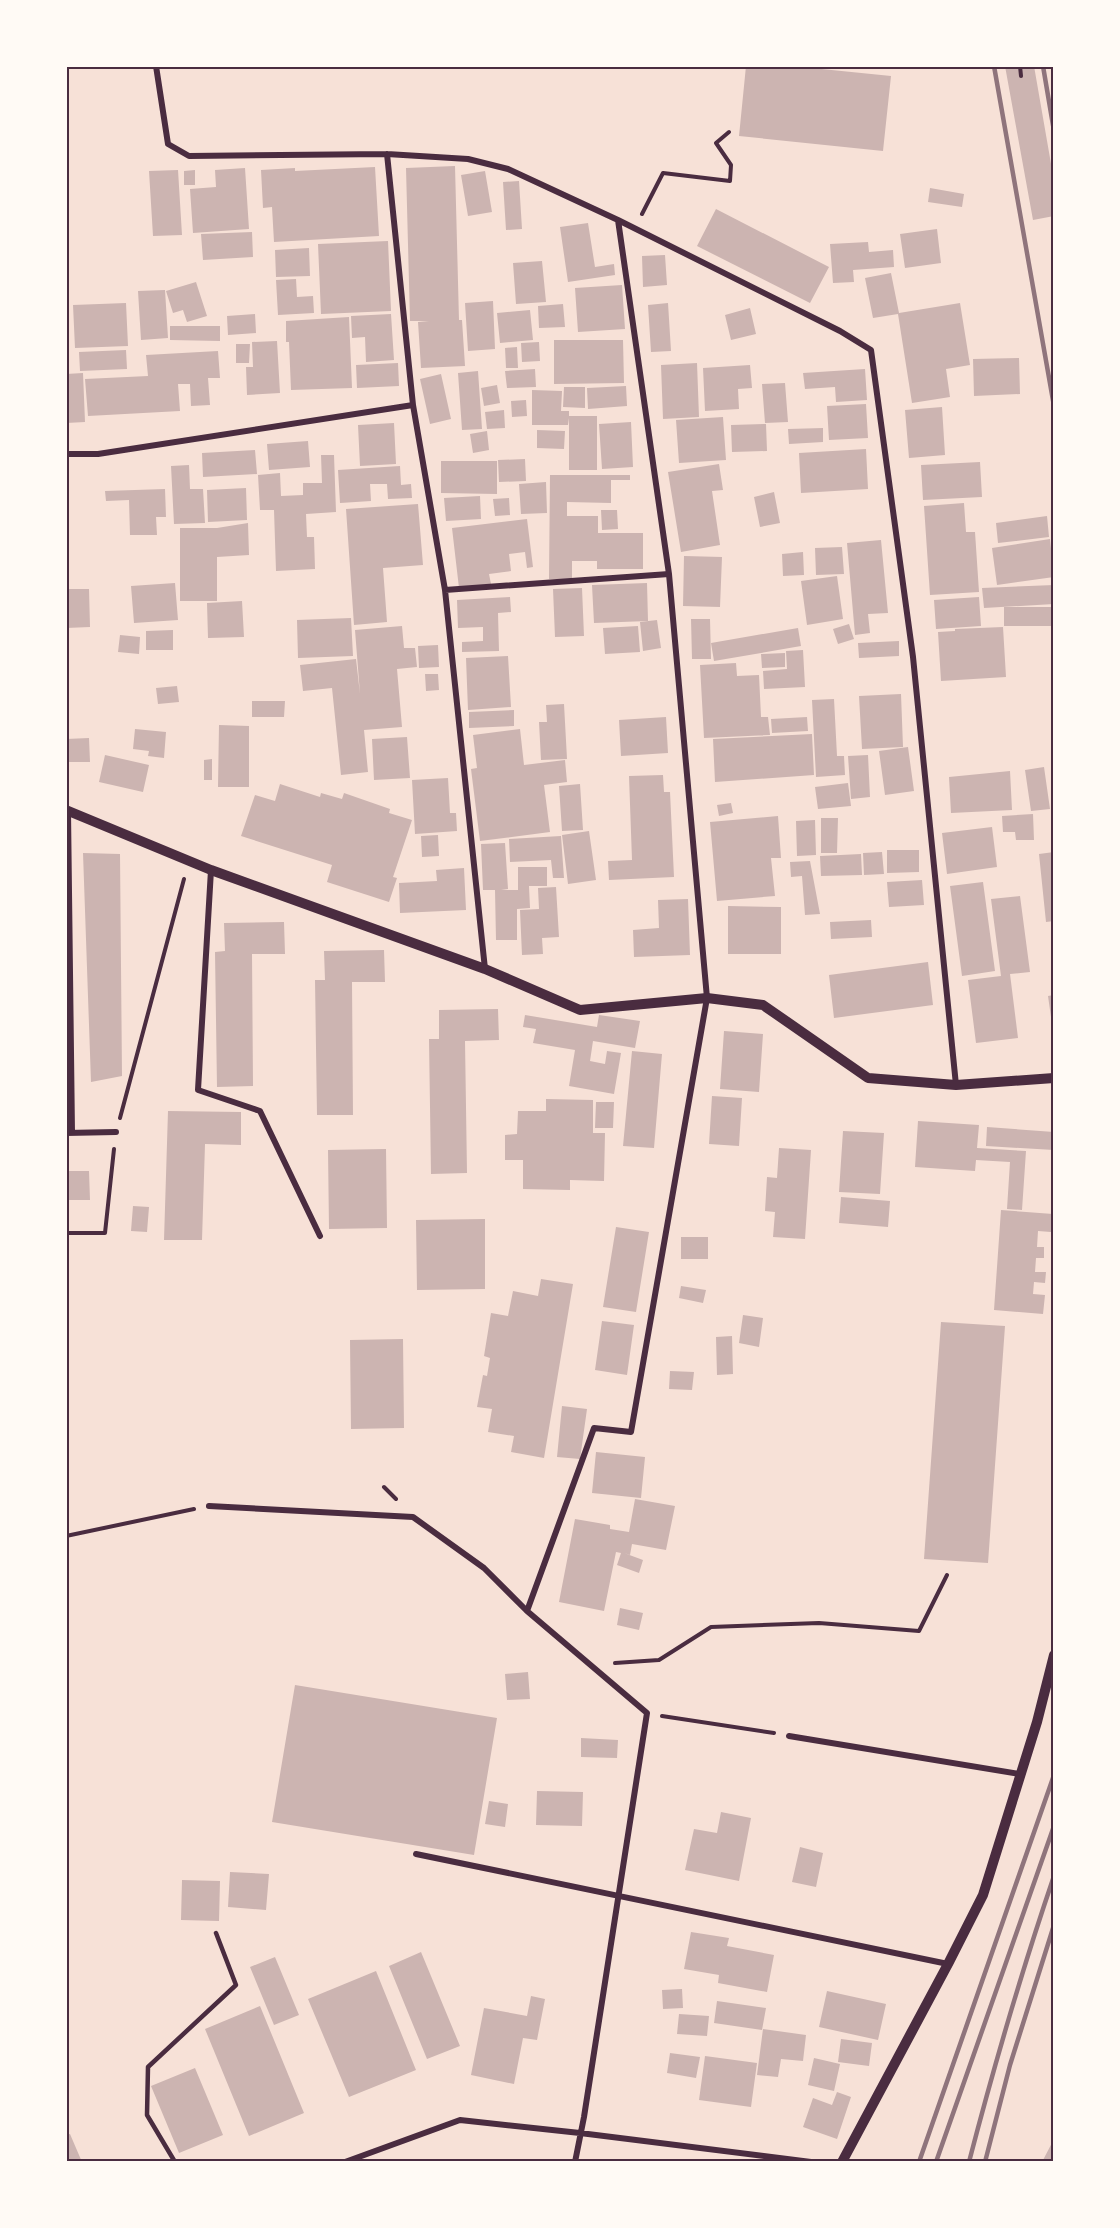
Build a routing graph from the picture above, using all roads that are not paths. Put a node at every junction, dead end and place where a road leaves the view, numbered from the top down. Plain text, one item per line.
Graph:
1 (156, 66) edge
2 (387, 154) junction
3 (618, 220) junction
4 (413, 405) junction
5 (66, 454) edge
6 (669, 574) junction
7 (445, 590) junction
8 (67, 810) edge
9 (211, 870) junction
10 (485, 969) junction
11 (707, 998) junction
12 (1054, 1078) edge
13 (956, 1085) junction
14 (116, 1132) road end
15 (69, 1133) edge
16 (320, 1236) dead end
17 (209, 1506) road end
18 (526, 1611) junction
19 (1054, 1655) edge
20 (789, 1736) road end
21 (1020, 1774) junction
22 (416, 1854) dead end
23 (618, 1898) junction
24 (216, 1933) dead end
25 (948, 1964) junction
26 (580, 2133) junction
27 (175, 2162) edge
28 (345, 2162) edge
29 (575, 2162) edge
30 (811, 2162) edge
31 (842, 2162) edge

1 - 2 street
2 - 3 street
2 - 4 street
3 - 6 street
3 - 13 street
4 - 5 street
4 - 7 street
6 - 7 street
6 - 11 street
7 - 10 street
8 - 9 street
8 - 15 street
9 - 10 street
9 - 16 street
10 - 11 street
11 - 13 street
11 - 18 street
12 - 13 street
14 - 15 street
17 - 18 street
18 - 23 street
19 - 21 street
20 - 21 street
21 - 25 street
22 - 23 street
23 - 25 street
23 - 26 street
24 - 27 lane
25 - 31 street
26 - 28 street
26 - 29 street
26 - 30 street

